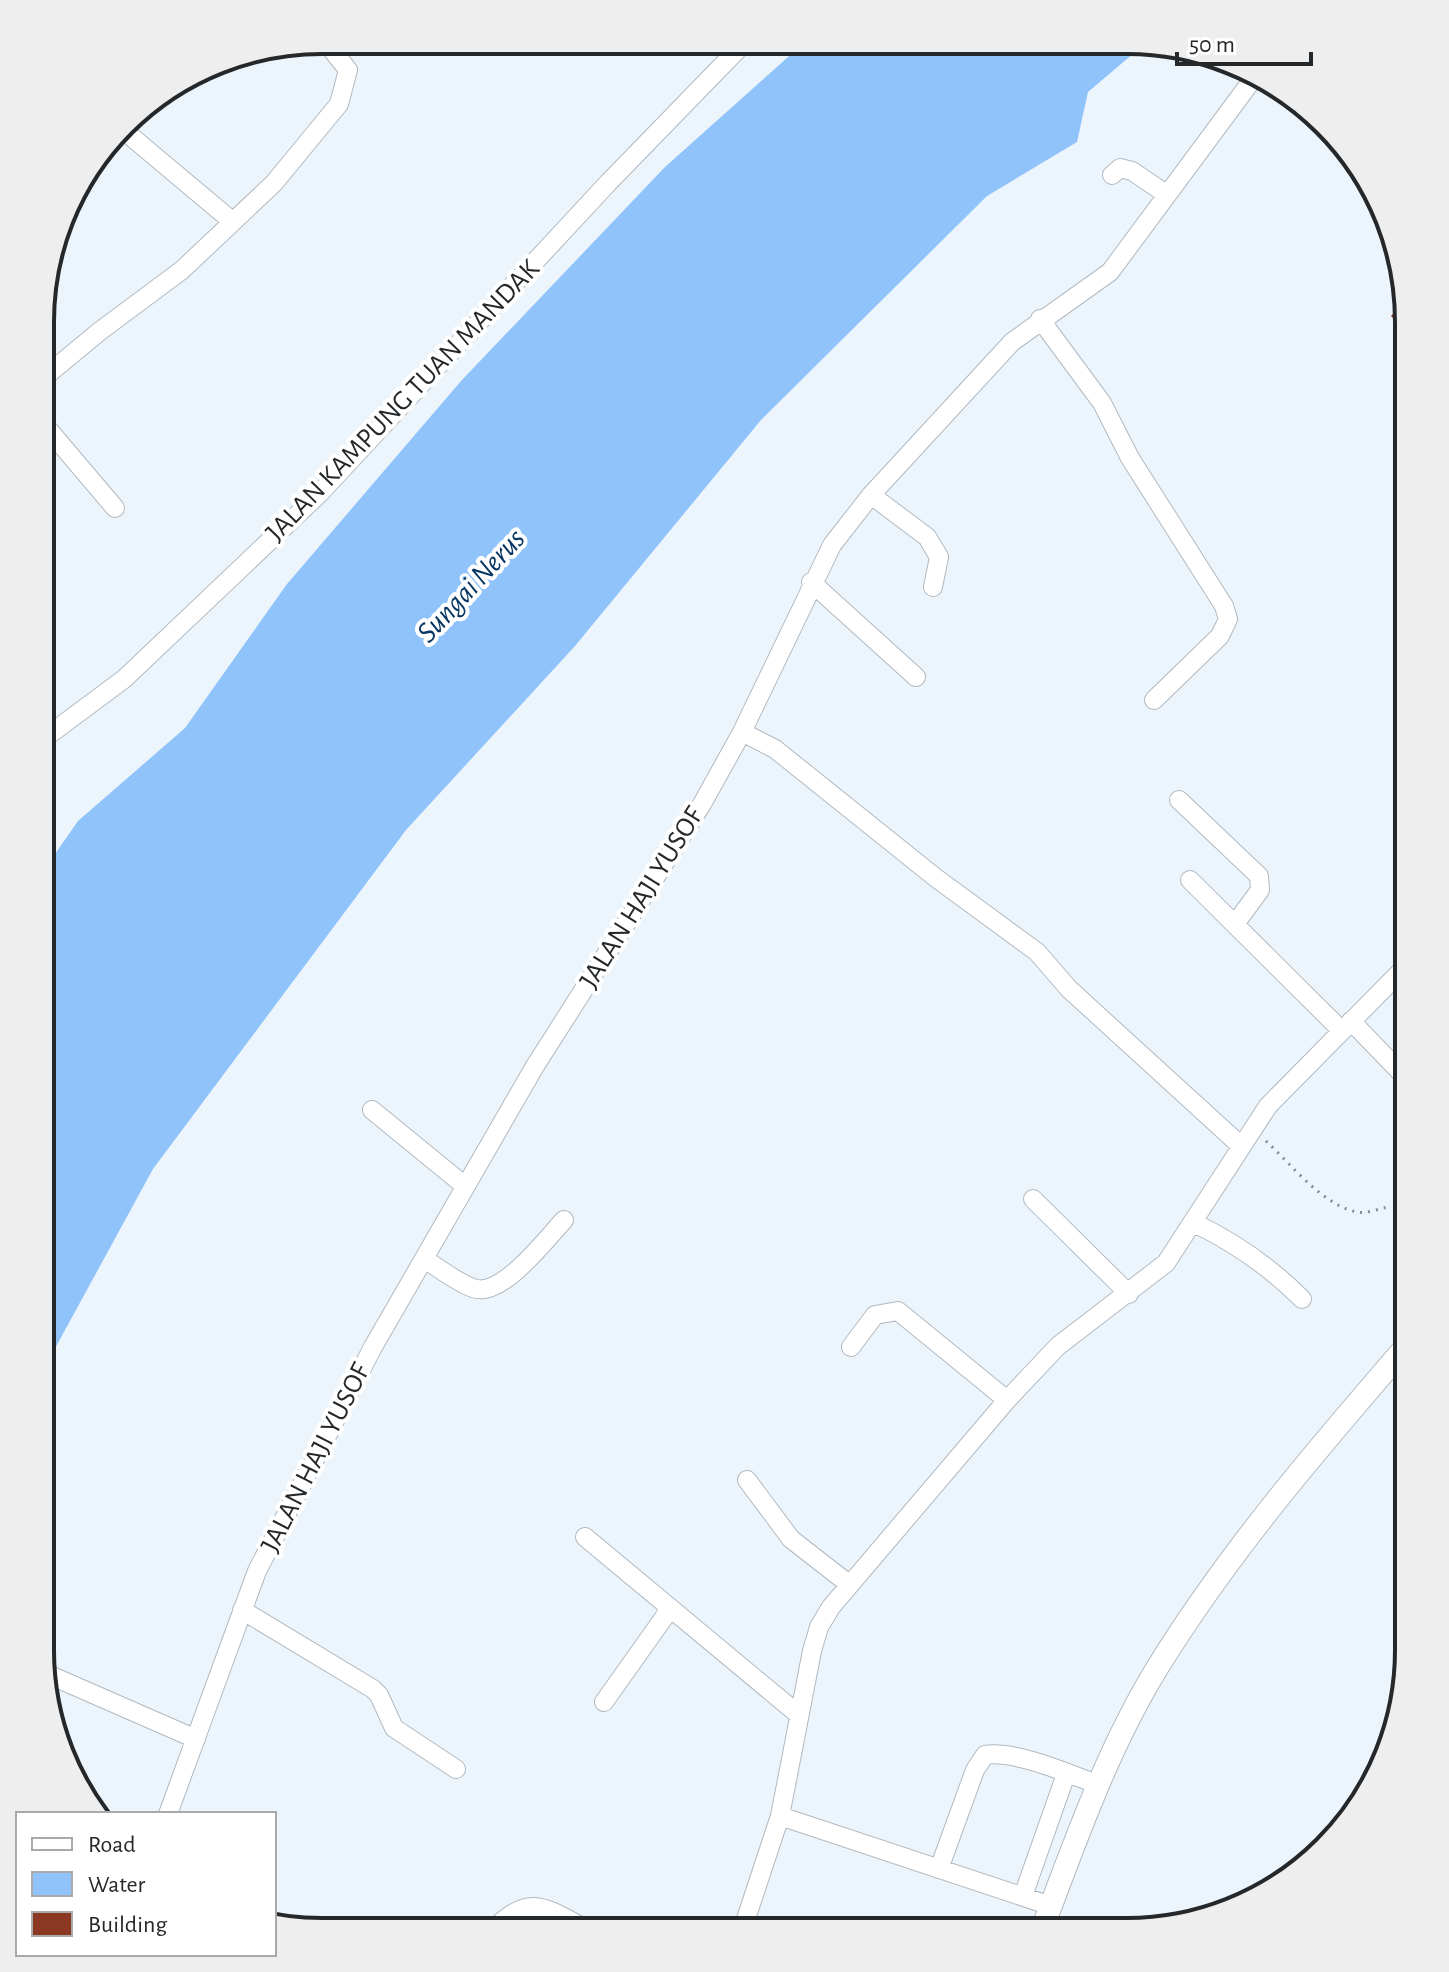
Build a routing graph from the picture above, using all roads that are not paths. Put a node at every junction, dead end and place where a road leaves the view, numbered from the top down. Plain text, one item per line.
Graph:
1 (337, 54) edge
2 (733, 54) edge
3 (1249, 84) edge
4 (130, 136) edge
5 (1112, 175) dead end
6 (1166, 194) junction
7 (233, 222) junction
8 (1040, 319) junction
9 (54, 369) edge
10 (54, 436) edge
11 (871, 495) junction
12 (115, 508) dead end
13 (811, 582) junction
14 (933, 587) dead end
15 (916, 677) dead end
16 (1154, 700) dead end
17 (54, 731) edge
18 (742, 732) junction
19 (1179, 800) dead end
20 (1190, 880) dead end
21 (1235, 924) junction
22 (1395, 978) edge
23 (1347, 1026) junction
24 (1394, 1068) edge
25 (372, 1110) dead end
26 (1240, 1145) junction
27 (465, 1186) junction
28 (1033, 1199) dead end
29 (564, 1220) dead end
30 (1194, 1223) junction
31 (424, 1259) junction
32 (1129, 1294) junction
33 (1302, 1299) dead end
34 (851, 1347) dead end
35 (1394, 1360) edge
36 (1007, 1400) junction
37 (747, 1480) dead end
38 (585, 1537) dead end
39 (850, 1585) junction
40 (670, 1609) junction
41 (242, 1610) junction
42 (56, 1678) edge
43 (604, 1702) dead end
44 (799, 1715) junction
45 (196, 1739) junction
46 (456, 1769) dead end
47 (1066, 1774) junction
48 (1099, 1785) junction
49 (169, 1812) edge
50 (780, 1816) junction
51 (939, 1869) junction
52 (1023, 1896) junction
53 (1051, 1906) junction
54 (506, 1918) edge
55 (566, 1918) edge
56 (746, 1918) edge
57 (1046, 1918) edge

1 - 7 street
2 - 17 street, JALAN KAMPUNG TUAN MANDAK
3 - 6 street, JALAN HAJI YUSOF
4 - 7 street
5 - 6 street
6 - 8 street, JALAN HAJI YUSOF
7 - 9 street
8 - 11 street, JALAN HAJI YUSOF
8 - 16 street
10 - 12 street
11 - 13 street, JALAN HAJI YUSOF
11 - 14 street
13 - 15 street
13 - 18 street, JALAN HAJI YUSOF
18 - 26 street
18 - 27 street, JALAN HAJI YUSOF
19 - 21 street
20 - 21 street
21 - 23 street
22 - 23 street
23 - 24 street
23 - 26 street
25 - 27 street
26 - 30 street
27 - 31 street, JALAN HAJI YUSOF
28 - 32 street
29 - 31 street
30 - 32 street
30 - 33 street
31 - 41 street, JALAN HAJI YUSOF
32 - 36 street
34 - 36 street
35 - 48 main road
36 - 39 street
37 - 39 street
38 - 40 street
39 - 44 street
40 - 43 street
40 - 44 street
41 - 45 street, JALAN HAJI YUSOF
41 - 46 street
42 - 45 street
44 - 50 street
45 - 49 street, JALAN HAJI YUSOF
47 - 48 street
47 - 51 street
47 - 52 street
48 - 53 main road
50 - 51 street
50 - 56 street
51 - 52 street
52 - 53 street
53 - 57 main road
54 - 55 street

